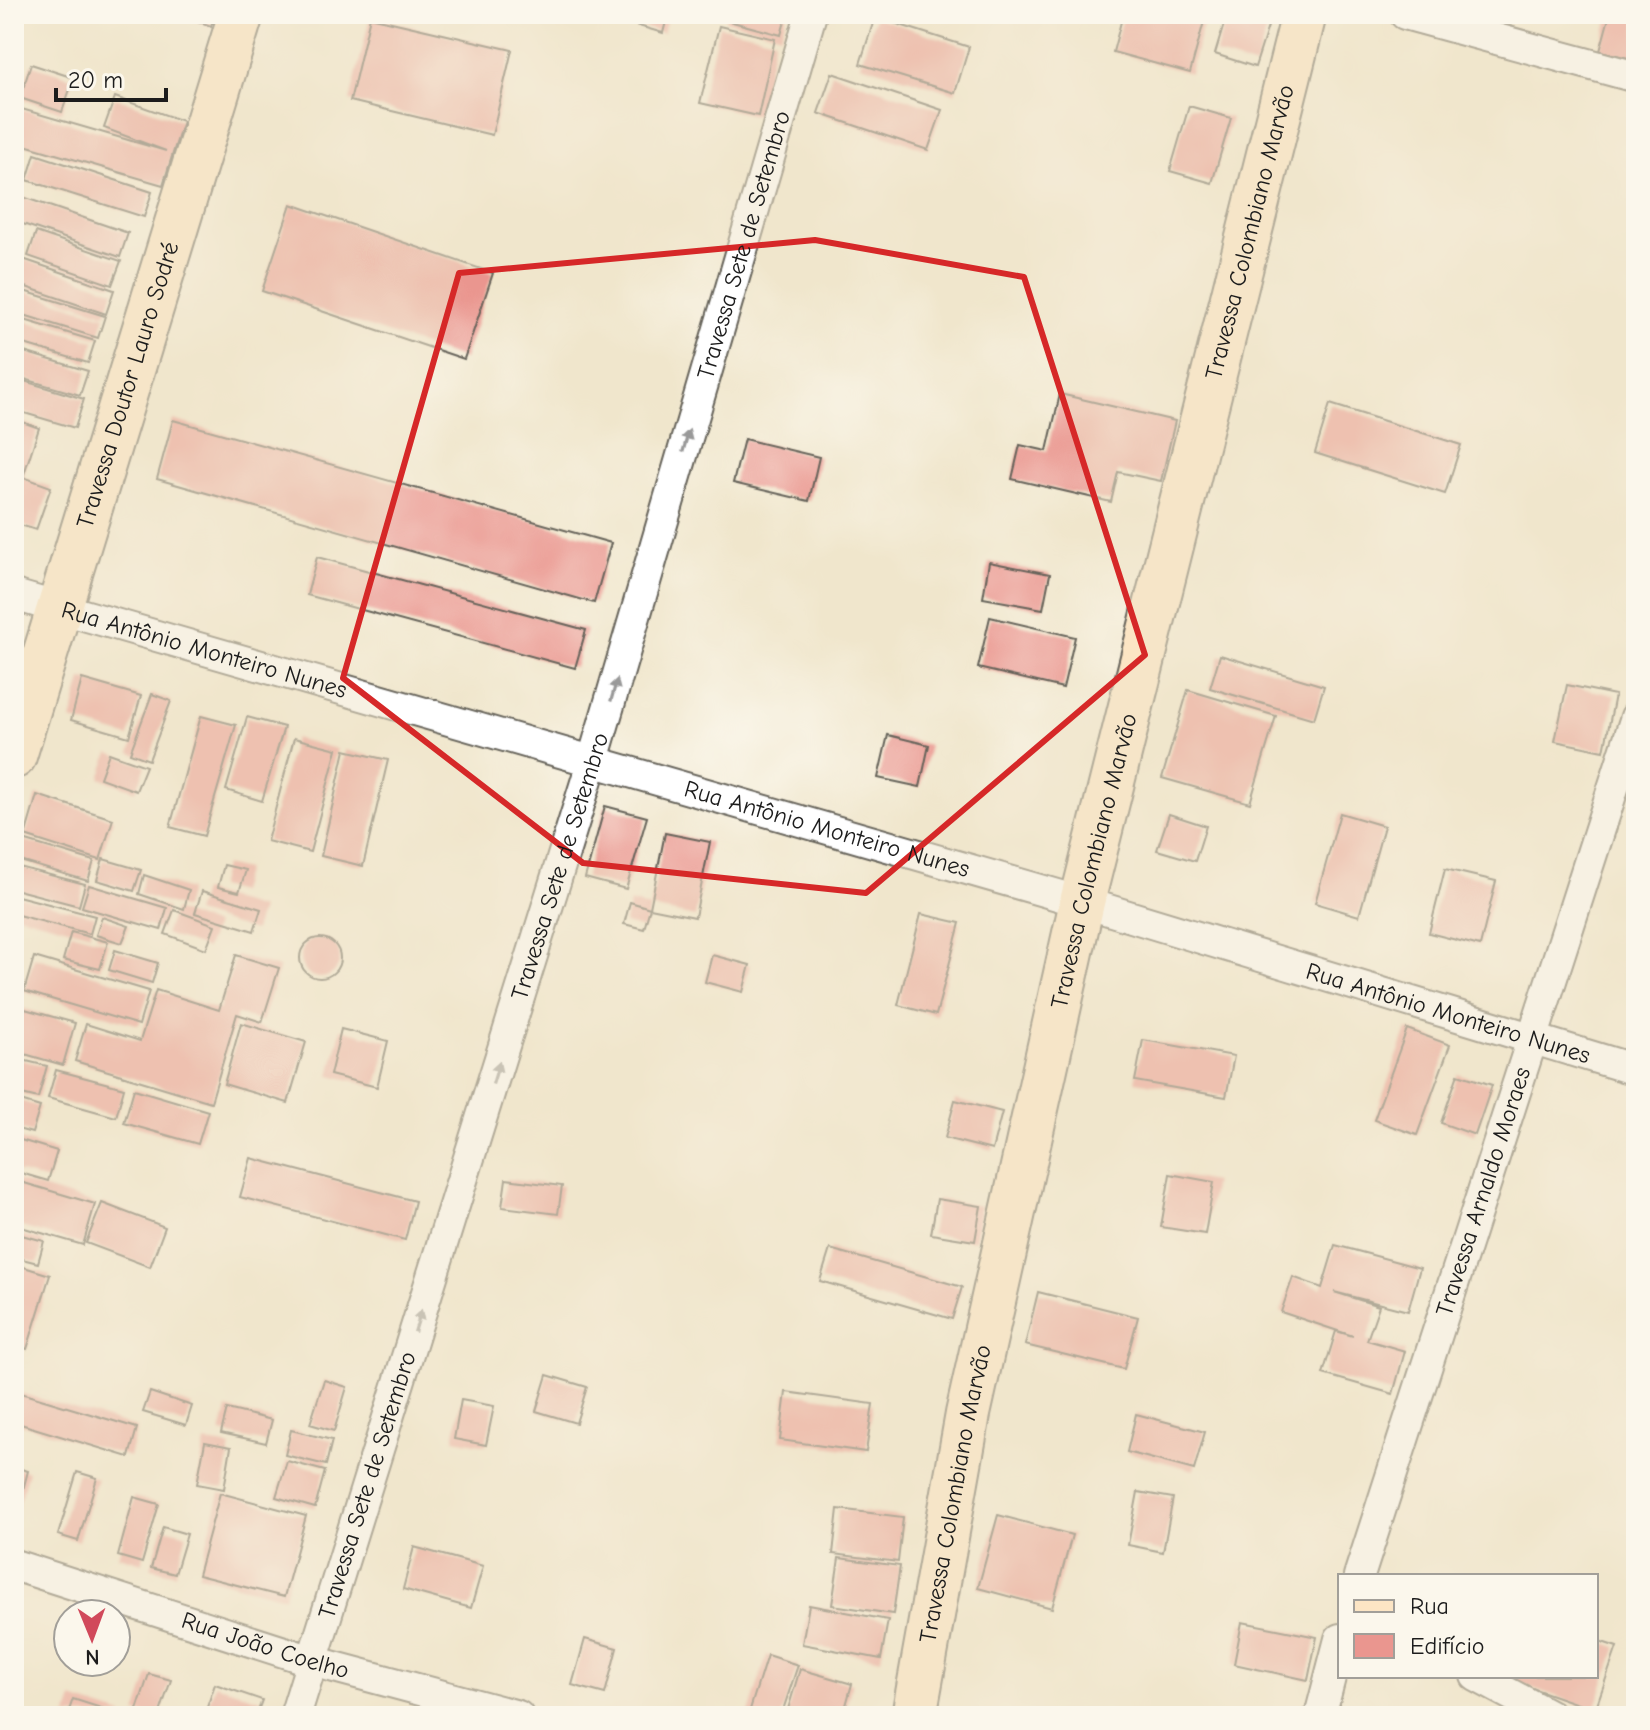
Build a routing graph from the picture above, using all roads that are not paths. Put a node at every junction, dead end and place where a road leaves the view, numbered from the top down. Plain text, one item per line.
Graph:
1 (241, 14) edge
2 (811, 14) edge
3 (1304, 14) edge
4 (1405, 14) edge
5 (1636, 77) edge
6 (14, 595) edge
7 (59, 608) junction
8 (1636, 717) edge
9 (14, 756) edge
10 (593, 760) junction
11 (1082, 902) junction
12 (1532, 1038) junction
13 (1636, 1070) edge
14 (14, 1565) edge
15 (1360, 1574) edge
16 (1338, 1647) edge
17 (312, 1661) junction
18 (1480, 1678) edge
19 (295, 1716) edge
20 (518, 1716) edge
21 (914, 1716) edge
22 (1320, 1716) edge
23 (1551, 1716) edge

1 - 7 main road, Travessa Doutor Lauro Sodré
10 -> 2 street, Travessa Sete de Setembro
3 - 11 main road, Travessa Colombiano Marvão
4 - 5 street
6 - 7 street, Rua Antônio Monteiro Nunes
7 - 9 main road, Travessa Doutor Lauro Sodré
7 - 10 street, Rua Antônio Monteiro Nunes
8 - 12 street, Travessa Arnaldo Moraes
10 - 11 street, Rua Antônio Monteiro Nunes
17 -> 10 street, Travessa Sete de Setembro
11 - 12 street, Rua Antônio Monteiro Nunes
11 - 21 main road, Travessa Colombiano Marvão
12 - 13 street, Rua Antônio Monteiro Nunes
12 - 15 street, Travessa Arnaldo Moraes
14 - 17 street, Rua João Coelho
16 - 22 street
17 - 19 street, Travessa Sete de Setembro
17 - 20 street, Rua João Coelho
18 - 23 street

